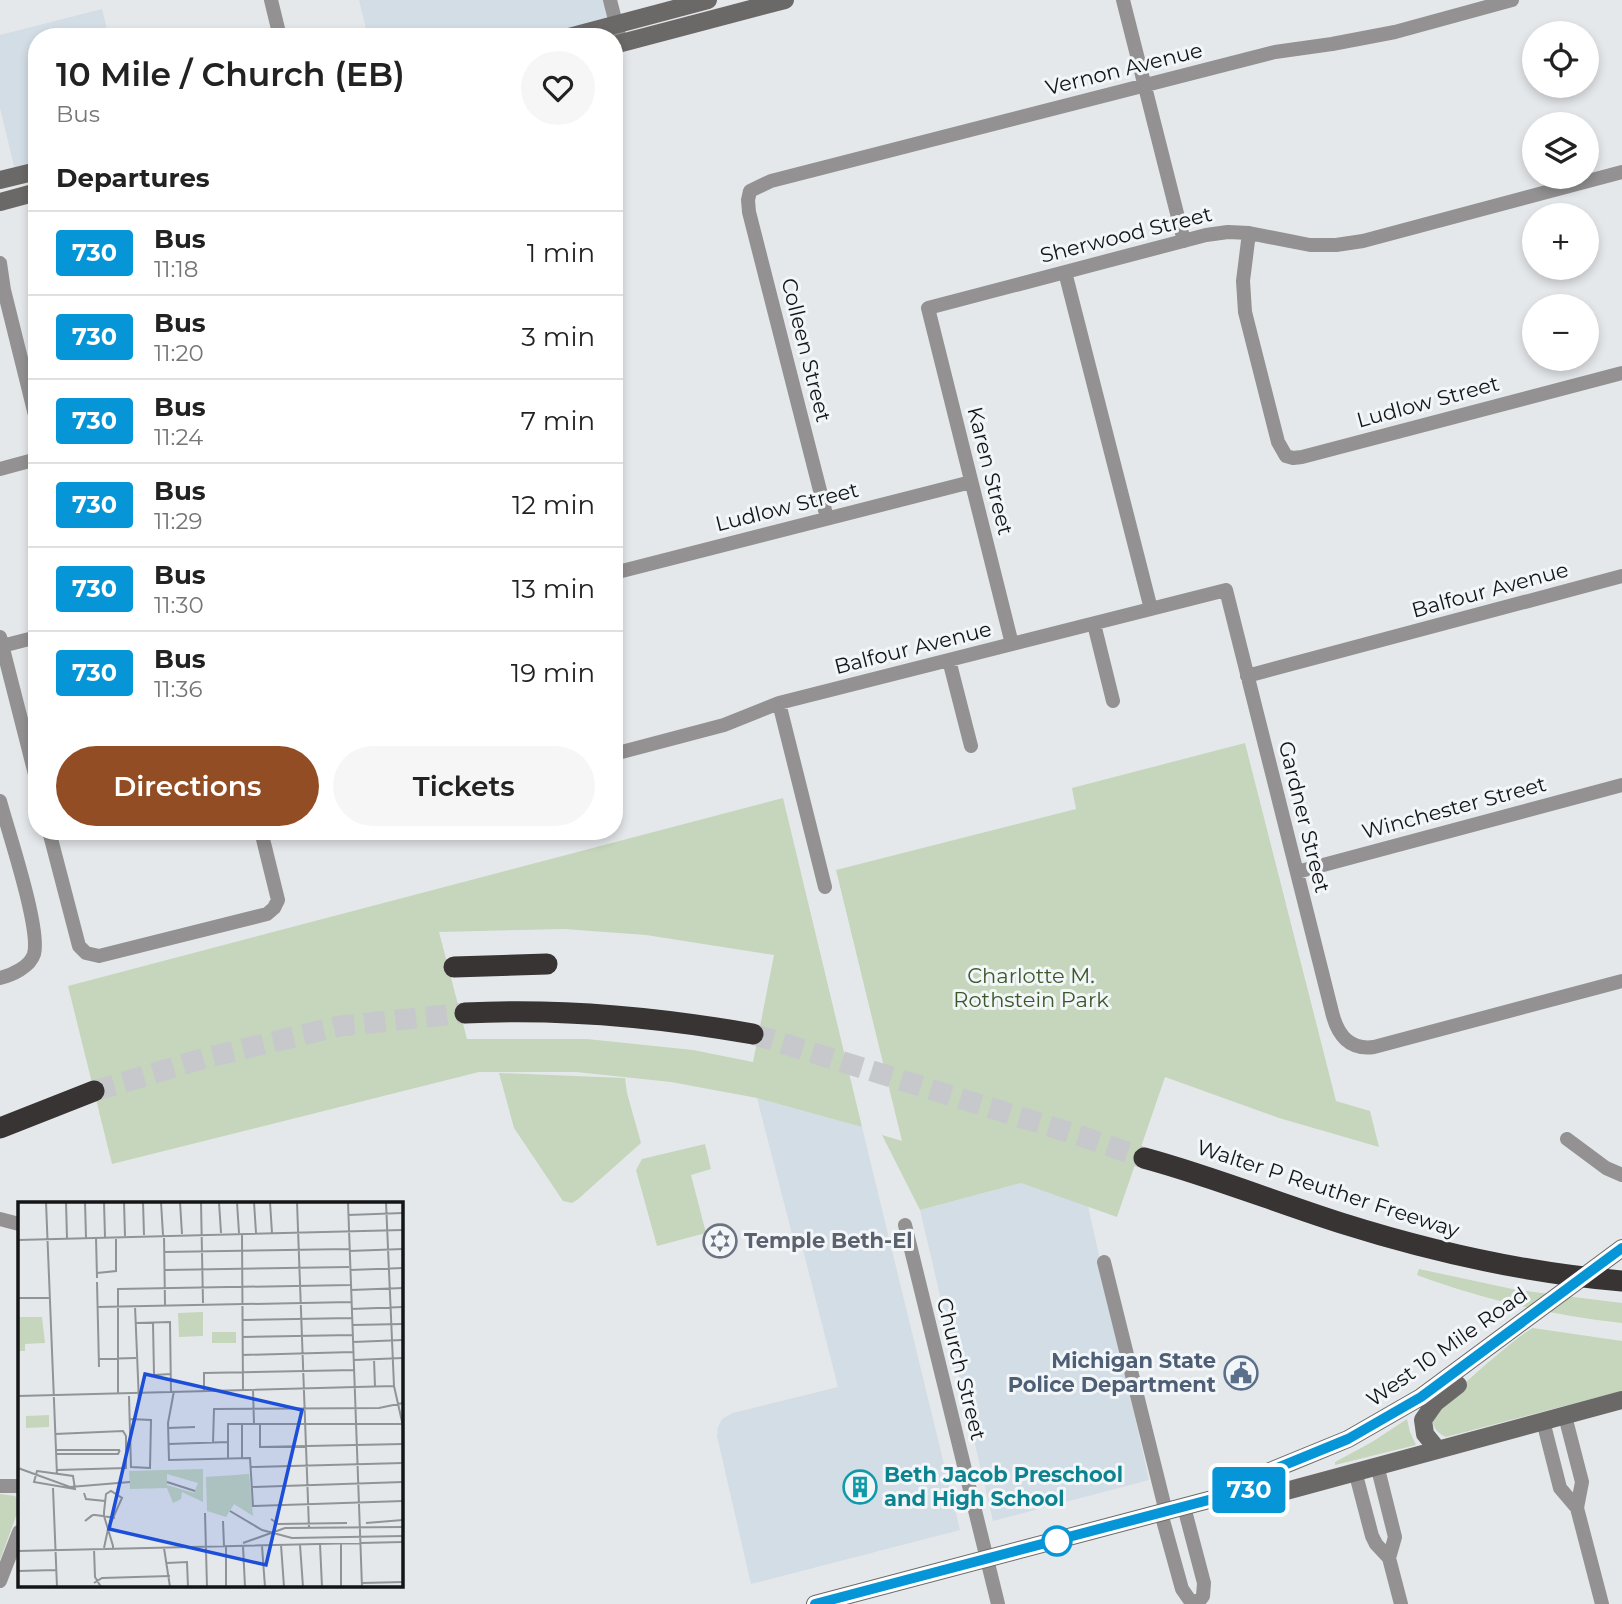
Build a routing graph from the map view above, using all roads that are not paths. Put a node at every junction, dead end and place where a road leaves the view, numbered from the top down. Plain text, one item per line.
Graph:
1 (271, 0) edge
2 (610, 0) edge
3 (708, 0) edge
4 (785, 0) edge
5 (1123, 0) edge
6 (1512, 0) edge
7 (616, 24) junction
8 (278, 28) edge
9 (602, 28) edge
10 (616, 28) edge
11 (623, 43) edge
12 (1144, 85) junction
13 (28, 172) edge
14 (1622, 172) edge
15 (0, 180) edge
16 (750, 191) joint
17 (28, 194) edge
18 (0, 202) edge
19 (1249, 233) junction
20 (1184, 241) junction
21 (0, 263) edge
22 (1065, 272) junction
23 (2, 289) edge
24 (928, 307) joint
25 (1622, 373) edge
26 (28, 389) edge
27 (28, 461) edge
28 (0, 469) edge
29 (971, 482) junction
30 (827, 518) junction
31 (623, 571) edge
32 (1622, 576) edge
33 (1226, 590) joint
34 (1151, 609) junction
35 (1094, 624) junction
36 (28, 638) edge
37 (1, 641) edge
38 (1013, 644) junction
39 (949, 660) junction
40 (1247, 676) junction
41 (1113, 701) dead end
42 (779, 703) junction
43 (971, 746) dead end
44 (28, 747) edge
45 (623, 752) edge
46 (1622, 785) edge
47 (0, 801) edge
48 (51, 840) edge
49 (263, 840) edge
50 (1297, 872) junction
51 (825, 887) dead end
52 (547, 964) dead end
53 (454, 967) dead end
54 (0, 978) edge
55 (1622, 981) edge
56 (465, 1013) tunnel mouth
57 (753, 1034) tunnel mouth
58 (94, 1091) tunnel mouth
59 (0, 1128) edge
60 (1567, 1139) dead end
61 (1144, 1158) tunnel mouth
62 (1622, 1175) edge
63 (0, 1219) edge
64 (18, 1224) edge
65 (905, 1226) dead end
66 (1622, 1248) edge
67 (1104, 1262) dead end
68 (1622, 1280) edge
69 (1518, 1326) junction
70 (1622, 1401) edge
71 (1564, 1416) junction
72 (1543, 1421) junction
73 (1437, 1449) junction
74 (1377, 1465) junction
75 (1355, 1471) junction
76 (0, 1486) edge
77 (18, 1486) edge
78 (1254, 1488) junction
79 (1184, 1507) junction
80 (1577, 1508) junction
81 (1163, 1513) junction
82 (18, 1535) edge
83 (1389, 1558) junction
84 (986, 1560) junction
85 (0, 1581) edge
86 (815, 1604) edge
87 (998, 1604) edge
88 (1401, 1604) edge
89 (1602, 1604) edge

1 - 8 street
2 - 7 street
3 - 7 main road
4 - 11 main road
5 - 12 street
6 - 12 street, Vernon Avenue
7 - 9 main road
7 - 10 street
12 - 16 street, Vernon Avenue
12 - 20 street
13 - 15 main road
14 - 19 street, Sherwood Street
16 - 30 street, Colleen Street
17 - 18 main road
19 - 20 street, Sherwood Street
19 - 25 street, Ludlow Street
20 - 22 street, Sherwood Street
21 - 23 street
22 - 24 street, Sherwood Street
22 - 34 street
23 - 26 street
24 - 29 street, Karen Street
27 - 28 street
29 - 30 street, Ludlow Street
29 - 38 street, Karen Street
30 - 31 street, Ludlow Street
32 - 40 street, Balfour Avenue
33 - 34 street, Balfour Avenue
33 - 40 street, Gardner Street
34 - 35 street, Balfour Avenue
35 - 38 street, Balfour Avenue
35 - 41 street
36 - 37 street
37 - 44 street
38 - 39 street, Balfour Avenue
39 - 42 street, Balfour Avenue
39 - 43 street
40 - 50 street, Gardner Street
42 - 45 street, Balfour Avenue
42 - 51 street
46 - 50 street, Winchester Street
47 - 54 street
48 - 49 street
50 - 55 street, Gardner Street
52 - 53 highway
56 - 57 highway
58 - 59 highway
60 - 62 street
61 - 68 highway, Walter P Reuther Freeway
63 - 64 street
65 - 84 street, Church Street
66 - 69 main road, West 10 Mile Road
67 - 81 street
69 - 73 main road
69 - 78 main road, West 10 Mile Road
70 - 71 main road, West 10 Mile Road
71 - 72 main road, West 10 Mile Road
71 - 80 street
72 - 73 main road, West 10 Mile Road
72 - 80 street
73 - 74 main road, West 10 Mile Road
74 - 75 main road, West 10 Mile Road
74 - 83 street
75 - 78 main road, West 10 Mile Road
75 - 83 street
76 - 77 street
78 - 79 main road, West 10 Mile Road
79 - 81 main road, West 10 Mile Road
79 - 81 street
80 - 89 street
81 - 84 main road, West 10 Mile Road
82 - 85 street
83 - 88 street
84 - 86 main road, West 10 Mile Road
84 - 87 street, Church Street

